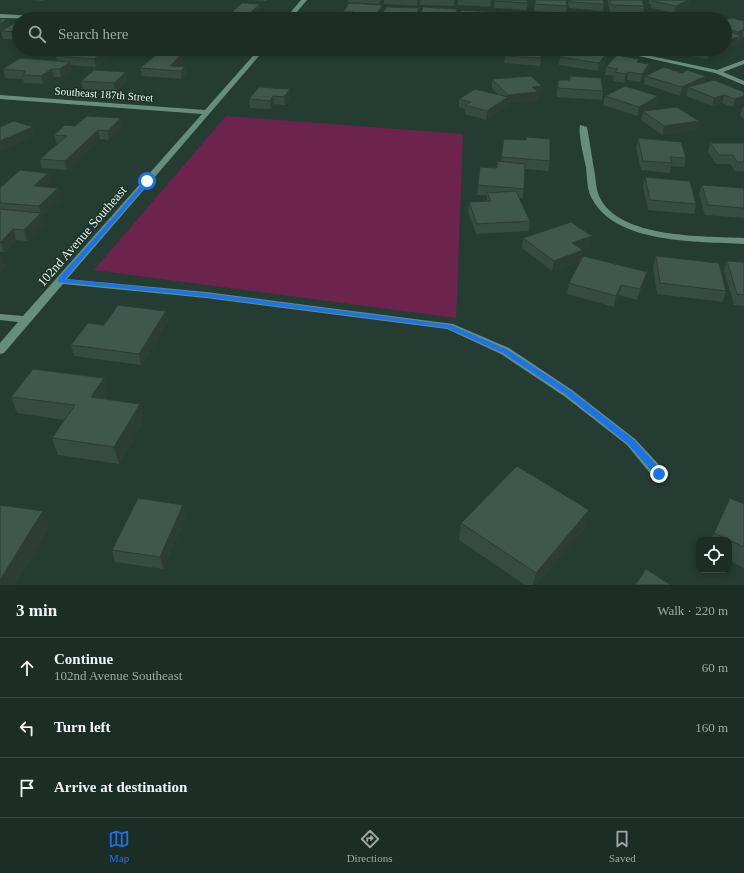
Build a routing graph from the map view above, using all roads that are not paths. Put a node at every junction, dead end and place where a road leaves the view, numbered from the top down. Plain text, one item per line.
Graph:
1 (304, 0) edge
2 (294, 12) edge
3 (0, 16) edge
4 (12, 17) edge
5 (256, 56) edge
6 (643, 56) edge
7 (744, 62) edge
8 (717, 72) junction
9 (744, 83) edge
10 (0, 97) edge
11 (207, 112) junction
12 (583, 127) dead end
13 (744, 242) edge
14 (60, 281) junction
15 (0, 317) edge
16 (26, 320) junction
17 (0, 350) edge
18 (659, 474) dead end

1 - 2 street
3 - 4 street
5 - 11 street, 102nd Avenue Southeast
6 - 8 street
7 - 8 street
8 - 9 street
10 - 11 street, Southeast 187th Street
11 - 14 street, 102nd Avenue Southeast
12 - 13 street
14 - 16 street, 102nd Avenue Southeast
14 - 18 street
15 - 16 street
16 - 17 street, 102nd Avenue Southeast

